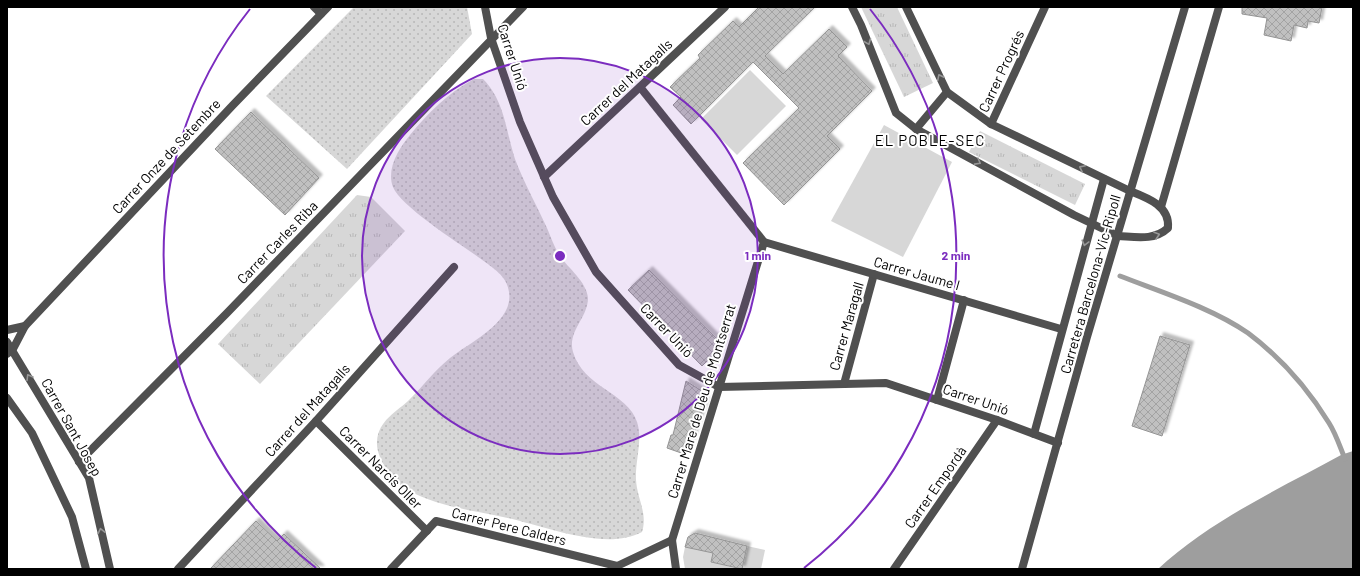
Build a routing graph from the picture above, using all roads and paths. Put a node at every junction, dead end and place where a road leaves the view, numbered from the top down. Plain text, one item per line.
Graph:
1 (314, 7) edge
2 (328, 7) edge
3 (485, 7) edge
4 (523, 7) edge
5 (725, 7) edge
6 (852, 7) edge
7 (906, 7) edge
8 (1045, 7) edge
9 (1185, 7) edge
10 (1219, 7) edge
11 (321, 14) junction
12 (491, 38) junction
13 (640, 87) junction
14 (947, 92) junction
15 (990, 124) junction
16 (916, 129) junction
17 (544, 177) junction
18 (1104, 179) junction
19 (1130, 191) junction
20 (1161, 207) junction
21 (1090, 223) junction
22 (1118, 236) junction
23 (764, 242) junction
24 (454, 267) dead end
25 (874, 274) junction
26 (964, 300) junction
27 (25, 326) junction
28 (1061, 329) junction
29 (7, 330) edge
30 (7, 342) edge
31 (10, 352) edge
32 (844, 384) junction
33 (719, 387) junction
34 (7, 398) edge
35 (937, 400) junction
36 (997, 420) junction
37 (316, 421) junction
38 (1034, 434) junction
39 (1058, 443) junction
40 (79, 462) junction
41 (427, 531) junction
42 (672, 540) junction
43 (614, 568) edge
44 (86, 569) edge
45 (110, 569) edge
46 (178, 569) edge
47 (391, 569) edge
48 (676, 569) edge
49 (894, 569) edge
50 (1022, 569) edge

1 - 11 street
2 - 11 street, Carrer Onze de Setembre
3 - 12 street, Carrer Unió
4 - 12 street, Carrer Carles Riba
5 - 13 street, Carrer del Matagalls
6 -> 16 street
14 -> 7 street
8 - 15 street, Carrer Progrés
9 - 19 street, Carretera Barcelona-Vic-Ripoll
10 - 20 street
11 - 27 street, Carrer Onze de Setembre
12 - 17 street, Carrer Unió
12 - 40 street, Carrer Carles Riba
13 - 17 street, Carrer del Matagalls
13 - 23 street
14 - 15 street
14 - 16 street
18 -> 15 street
16 -> 21 street
17 - 33 street, Carrer Unió
18 - 19 street
18 - 21 street
19 - 20 street
19 - 22 street, Carretera Barcelona-Vic-Ripoll
22 -> 20 street
21 - 22 street
21 -> 28 street
22 - 39 street, Carretera Barcelona-Vic-Ripoll
23 - 25 street, Carrer Jaume I
23 - 33 street, Carrer Mare de Déu de Montserrat
24 - 37 street, Carrer del Matagalls
25 - 26 street, Carrer Jaume I
25 - 32 street, Carrer Maragall
26 - 28 street, Carrer Jaume I
26 - 35 street
27 - 29 street
27 - 31 street, Carrer Onze de Setembre
28 - 38 street
30 - 31 street, Carrer Sant Josep
40 -> 31 street, Carrer Sant Josep
32 - 33 street, Carrer Unió
32 - 35 street, Carrer Unió
33 - 42 street, Carrer Mare de Déu de Montserrat
34 - 44 street
35 - 36 street, Carrer Unió
36 - 38 street, Carrer Unió
36 - 49 street, Carrer Empordà
37 - 41 street, Carrer Narcís Oller
37 - 46 street, Carrer del Matagalls
38 - 39 street, Carrer Unió
39 - 50 street, Carretera Barcelona-Vic-Ripoll
45 -> 40 street, Carrer Sant Josep
41 - 43 street, Carrer Pere Calders
41 - 47 street, Carrer Pere Calders
42 - 43 street
42 - 48 street, Carrer Mare de Déu de Montserrat

